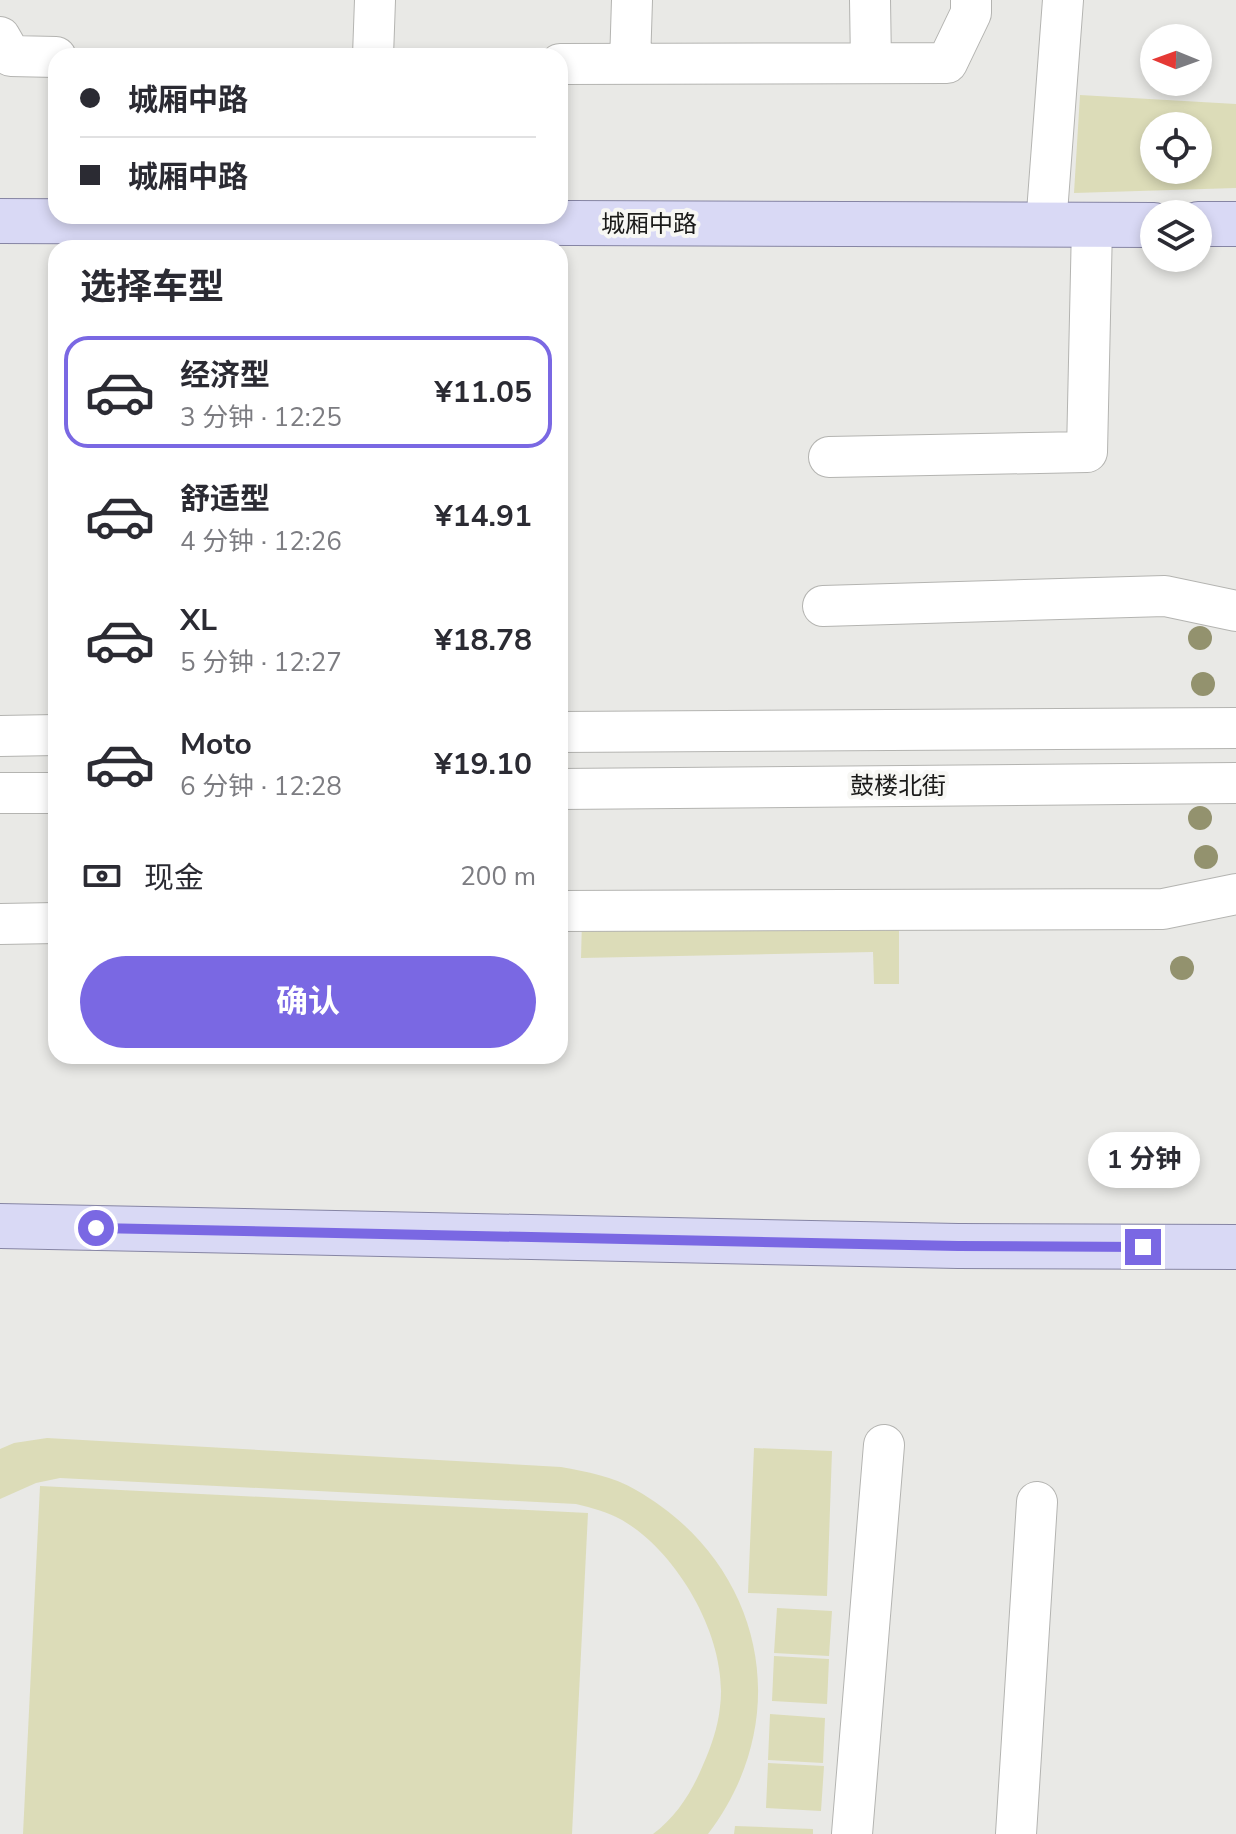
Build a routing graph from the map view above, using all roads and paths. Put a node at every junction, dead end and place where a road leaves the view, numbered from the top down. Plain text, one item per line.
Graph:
1 (375, 0) edge
2 (632, 0) edge
3 (870, 0) edge
4 (971, 0) edge
5 (1063, 0) edge
6 (0, 37) edge
7 (373, 48) edge
8 (48, 57) edge
9 (871, 63) junction
10 (568, 64) edge
11 (630, 64) junction
12 (0, 221) edge
13 (48, 221) edge
14 (568, 222) edge
15 (1212, 224) edge
16 (1236, 224) edge
17 (1140, 225) edge
18 (1046, 226) junction
19 (1092, 226) junction
20 (829, 457) dead end
21 (823, 606) dead end
22 (1236, 611) edge
23 (1236, 728) edge
24 (568, 732) edge
25 (48, 735) edge
26 (0, 736) edge
27 (1236, 783) edge
28 (568, 789) edge
29 (0, 793) edge
30 (48, 793) edge
31 (1236, 894) edge
32 (568, 911) edge
33 (48, 923) edge
34 (0, 924) edge
35 (0, 1226) edge
36 (1236, 1247) edge
37 (884, 1445) dead end
38 (1037, 1502) dead end
39 (852, 1834) edge
40 (1016, 1834) edge

1 - 7 street
2 - 11 street
3 - 9 street
4 - 9 street
5 - 18 street
6 - 8 street
9 - 11 street
10 - 11 street
12 - 13 main road, 城厢中路
14 - 18 main road, 城厢中路
15 - 16 main road
17 - 19 main road, 城厢中路
18 - 19 main road, 城厢中路
19 - 20 street
21 - 22 street
23 - 24 street
25 - 26 street
27 - 28 street, 鼓楼北街
29 - 30 street
31 - 32 street
33 - 34 street
35 - 36 main road
37 - 39 street
38 - 40 street

